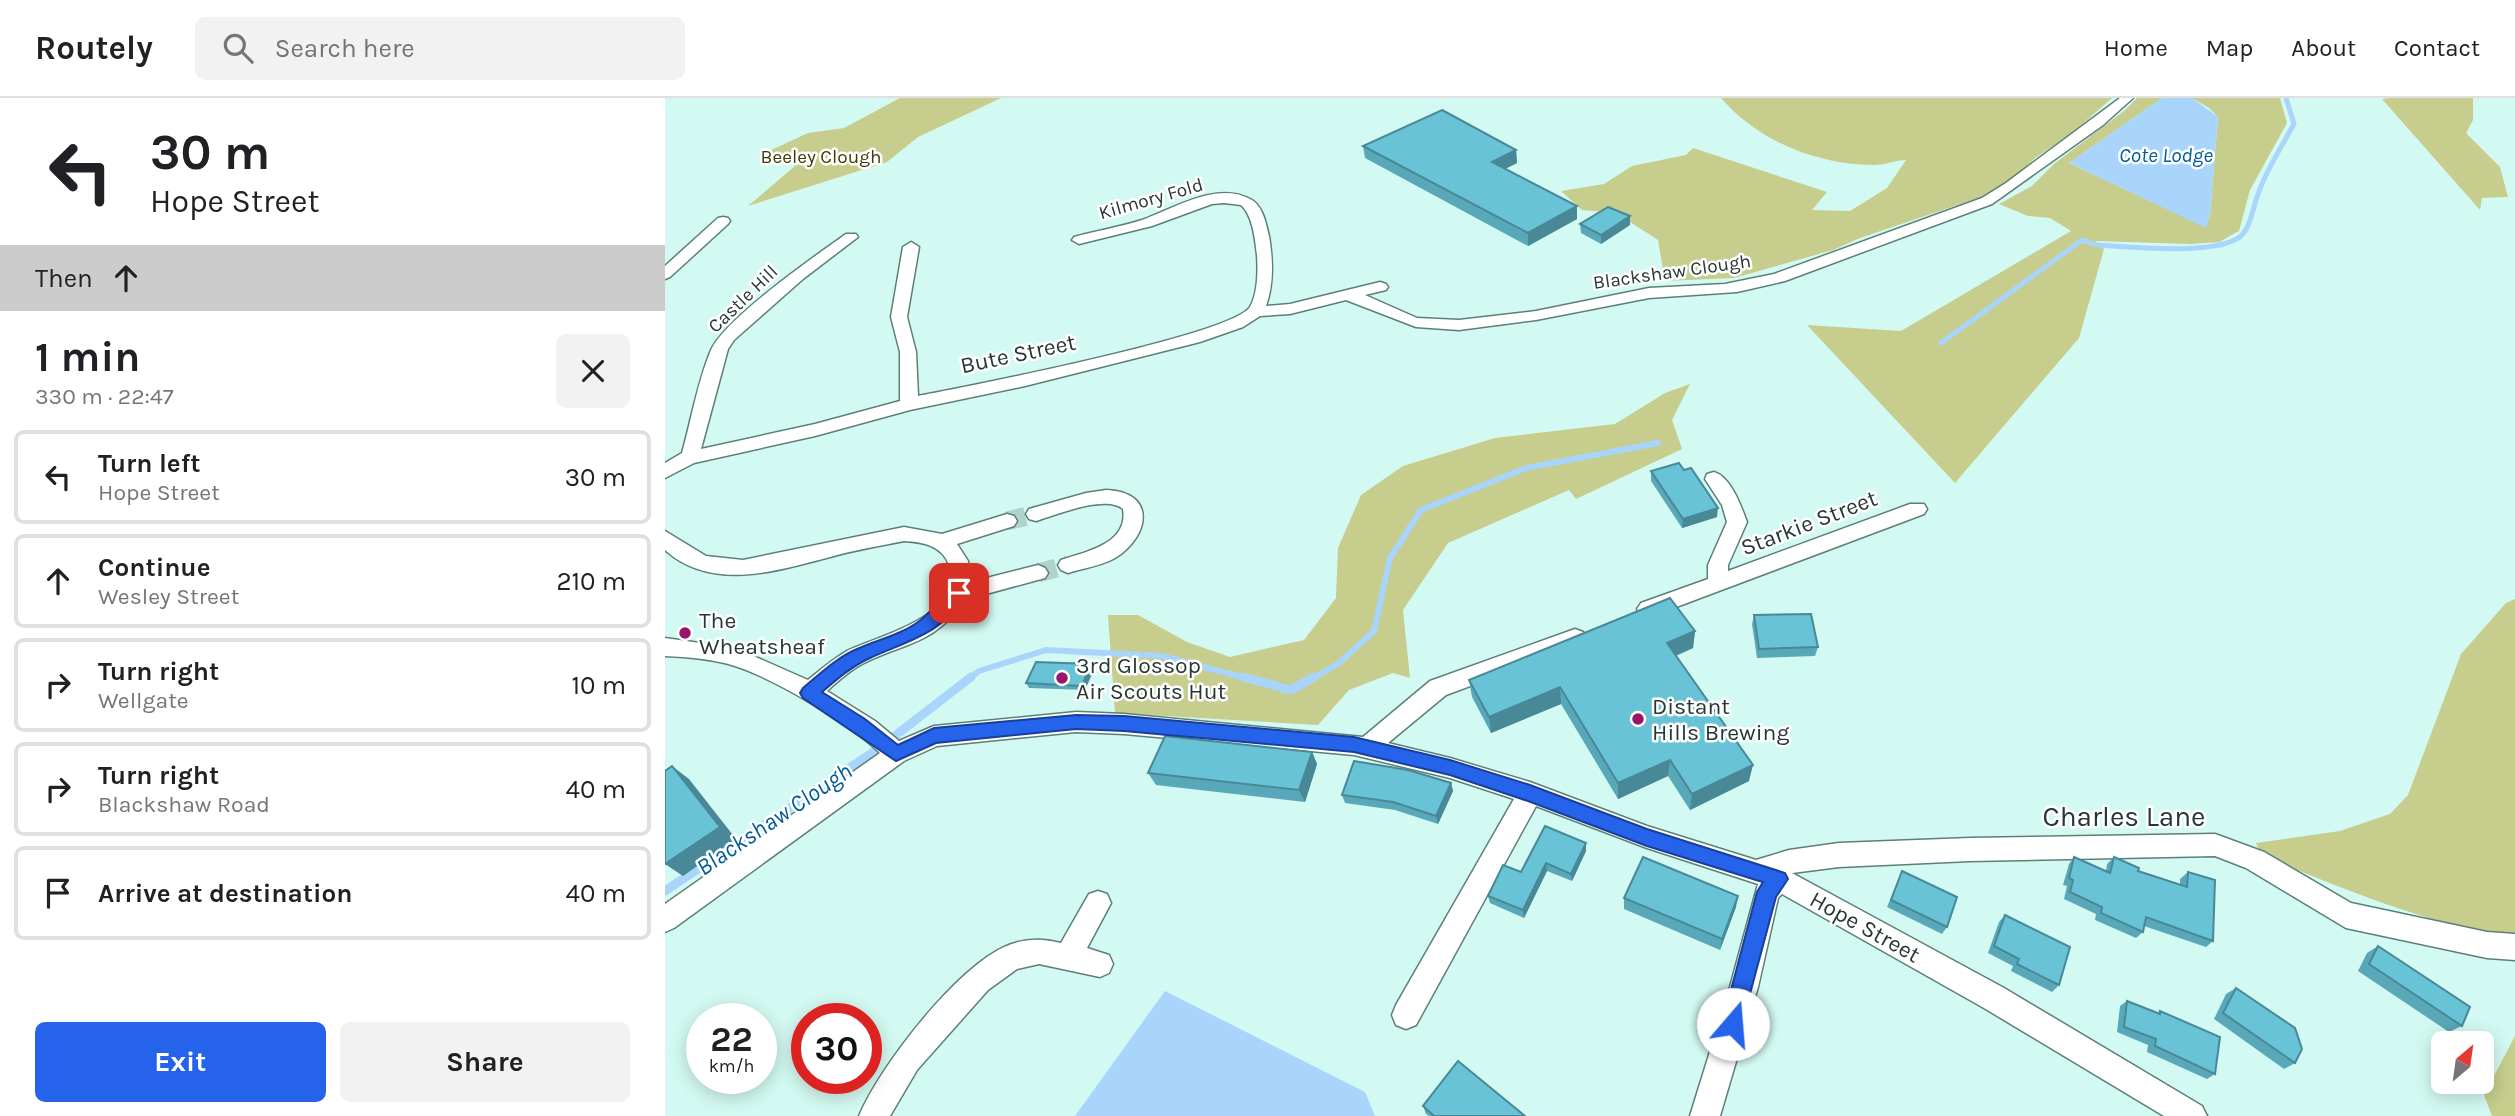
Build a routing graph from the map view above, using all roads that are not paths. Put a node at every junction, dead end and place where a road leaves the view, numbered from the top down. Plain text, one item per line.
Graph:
1 (2127, 98) edge
2 (723, 221) dead end
3 (851, 237) dead end
4 (1079, 240) dead end
5 (911, 247) dead end
6 (665, 274) edge
7 (1380, 287) dead end
8 (1349, 296) junction
9 (1256, 310) junction
10 (909, 404) junction
11 (690, 457) junction
12 (665, 471) edge
13 (1714, 479) dead end
14 (1917, 509) dead end
15 (1036, 514) tunnel mouth
16 (1007, 522) tunnel mouth
17 (665, 538) edge
18 (942, 541) junction
19 (1068, 565) tunnel mouth
20 (1038, 573) tunnel mouth
21 (1719, 583) junction
22 (959, 593) junction
23 (1623, 619) edge
24 (1598, 629) edge
25 (665, 647) edge
26 (809, 693) junction
27 (889, 747) junction
28 (1366, 748) junction
29 (1530, 793) junction
30 (1768, 875) junction
31 (1098, 903) dead end
32 (665, 919) edge
33 (2515, 947) edge
34 (1068, 957) junction
35 (1100, 964) dead end
36 (1406, 1015) dead end
37 (874, 1116) edge
38 (1705, 1116) edge
39 (2192, 1116) edge

1 - 8 street, Blackshaw Clough
2 - 6 street
3 - 11 street, Castle Hill
4 - 9 street, Kilmory Fold
5 - 10 street
7 - 8 street, Bute Street
8 - 9 street, Bute Street
9 - 10 street, Bute Street
10 - 11 street, Bute Street
11 - 12 street, Bute Street
13 - 21 street
14 - 21 street, Starkie Street
15 - 19 street
16 - 18 street
17 - 18 street
18 - 22 street
20 - 22 street
21 - 23 street, Starkie Street
22 - 26 street
24 - 28 street
25 - 26 street
26 - 27 street
27 - 28 street, Hope Street
27 - 32 street, Hope Street
28 - 29 street, Hope Street
29 - 30 street, Hope Street
29 - 36 street
30 - 33 street, Charles Lane
30 - 38 street
30 - 39 street, Hope Street
31 - 34 street
34 - 35 street
34 - 37 street

